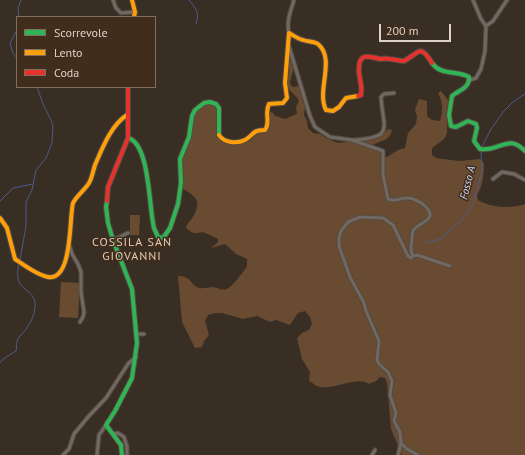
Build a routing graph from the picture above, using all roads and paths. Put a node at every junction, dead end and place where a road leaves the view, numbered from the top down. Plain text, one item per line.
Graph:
1 (113, 0) edge
2 (132, 0) edge
3 (294, 0) edge
4 (473, 0) edge
5 (507, 0) edge
6 (121, 12) junction
7 (135, 12) junction
8 (119, 16) edge
9 (134, 16) edge
10 (486, 26) junction
11 (289, 33) junction
12 (288, 42) junction
13 (470, 80) junction
14 (128, 88) edge
15 (394, 93) dead end
16 (127, 115) junction
17 (128, 138) junction
18 (352, 140) junction
19 (525, 151) edge
20 (493, 179) dead end
21 (525, 180) edge
22 (0, 218) edge
23 (128, 233) dead end
24 (113, 240) junction
25 (70, 241) junction
26 (413, 256) junction
27 (450, 266) dead end
28 (80, 322) dead end
29 (137, 334) junction
30 (144, 334) dead end
31 (136, 356) junction
32 (106, 425) junction
33 (113, 434) junction
34 (401, 443) junction
35 (375, 450) dead end
36 (63, 455) edge
37 (97, 455) edge
38 (122, 455) edge
39 (127, 455) edge
40 (372, 455) edge
41 (398, 455) edge
42 (418, 455) edge

1 - 6 street
2 - 7 street
3 - 11 street
4 - 10 street
5 - 10 street
6 - 7 street
6 - 8 street
7 - 9 street
10 - 13 street
11 - 12 street
11 - 13 street
12 - 17 street
12 - 18 street
13 - 19 street
14 - 16 street
15 - 18 street
16 - 17 street
16 - 25 street
17 - 24 street
18 - 26 street
20 - 21 street
22 - 25 street
23 - 24 street
24 - 29 street
25 - 28 street
26 - 27 street
26 - 34 street
29 - 30 street
29 - 31 street
31 - 32 street
31 - 36 street
32 - 33 street
32 - 37 street
33 - 38 street
33 - 39 street
34 - 41 street
34 - 42 street
35 - 40 street

